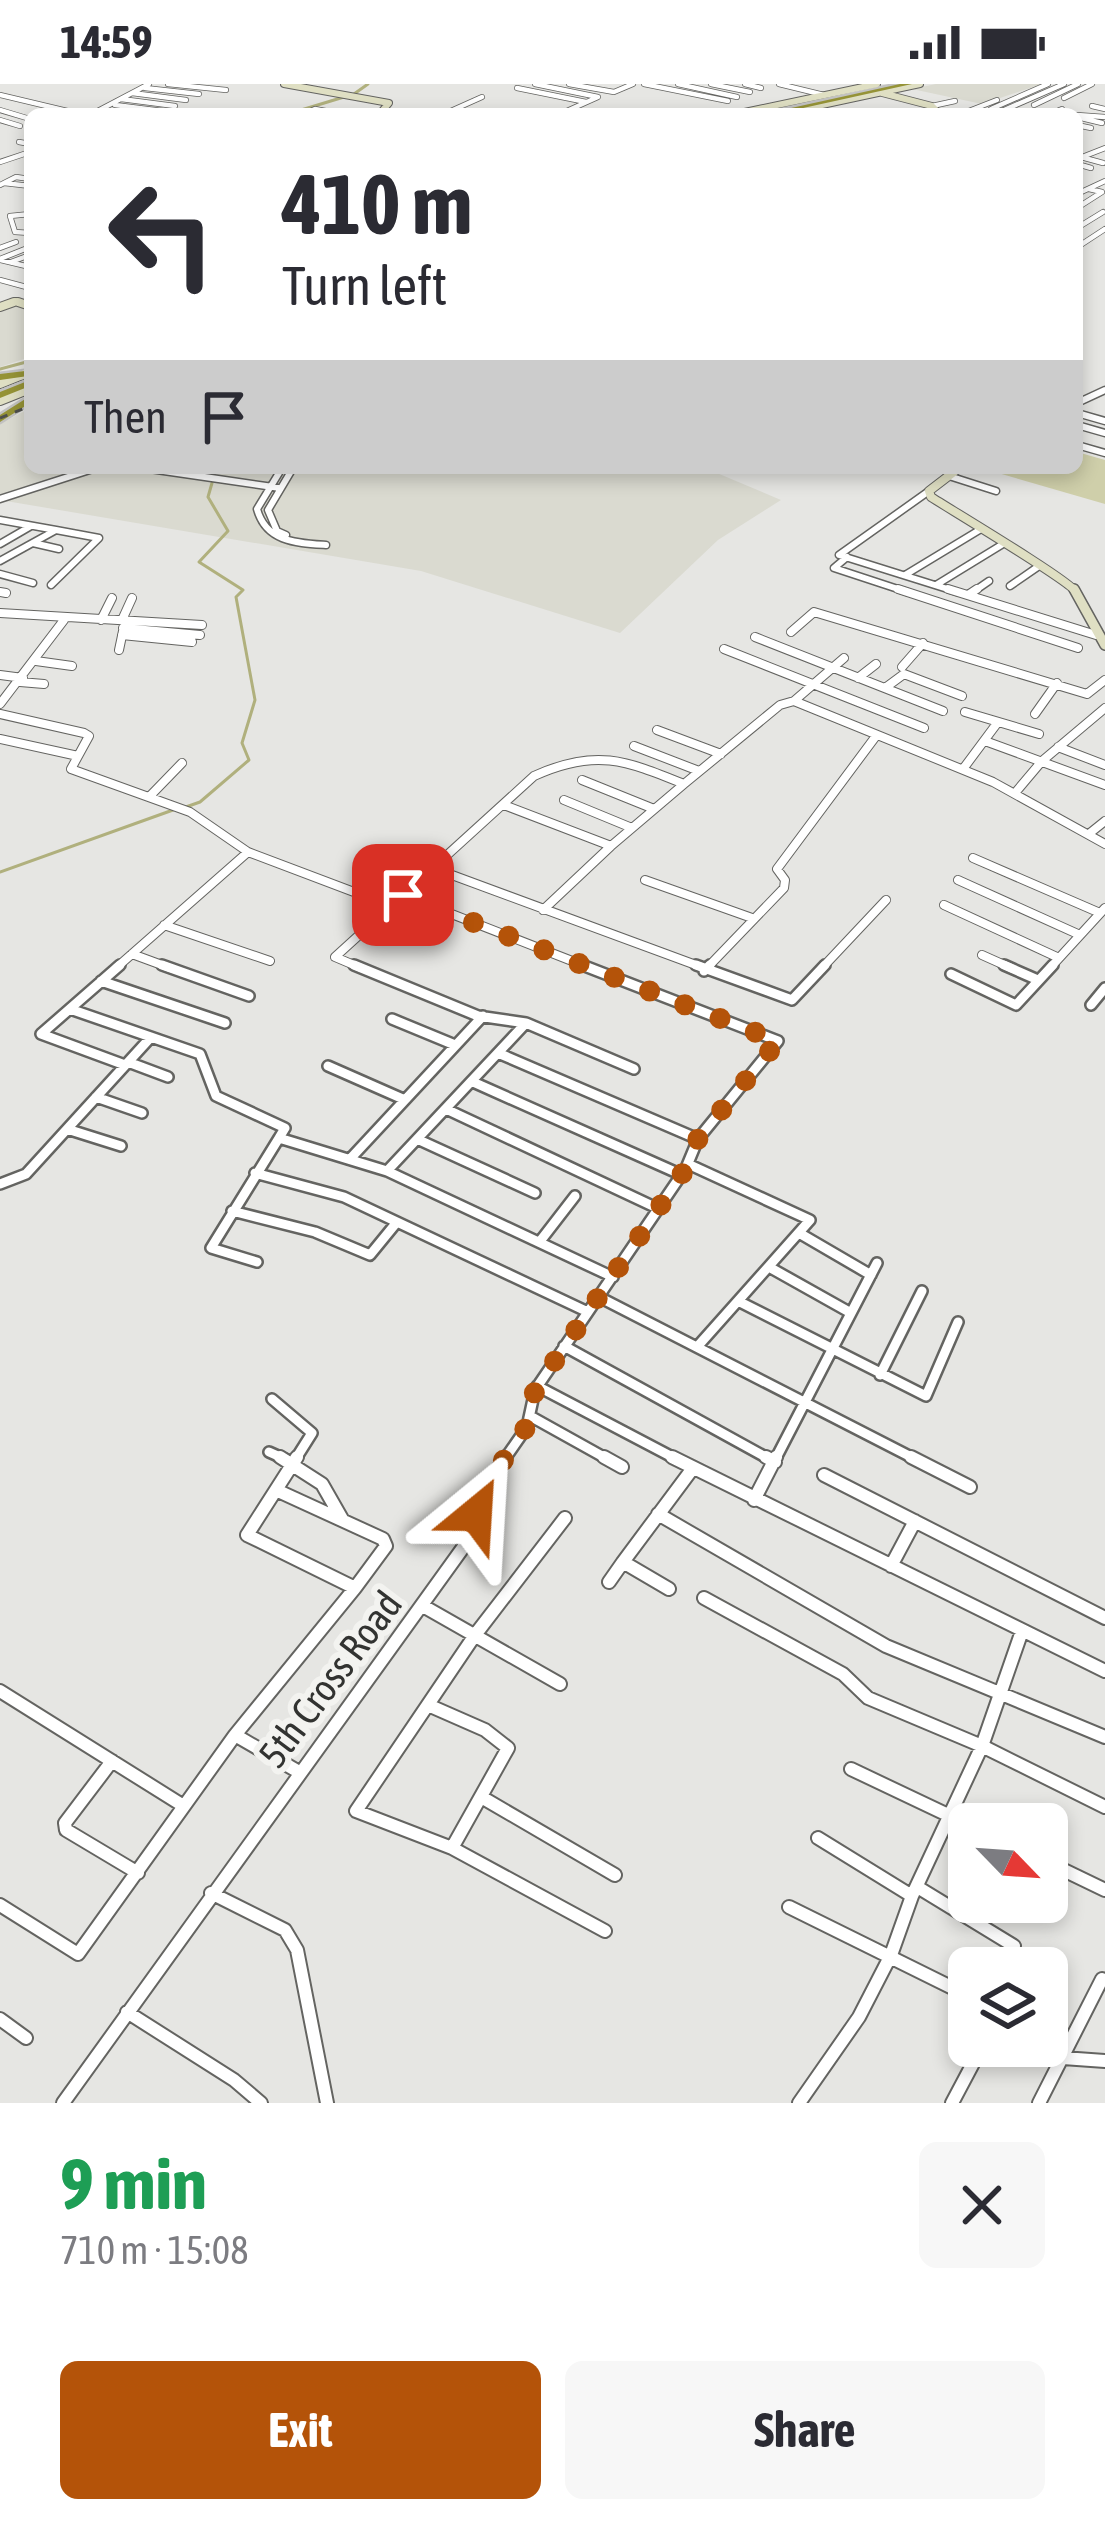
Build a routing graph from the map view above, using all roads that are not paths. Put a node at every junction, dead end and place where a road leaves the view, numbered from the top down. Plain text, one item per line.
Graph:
1 (168, 84) edge
2 (284, 84) edge
3 (535, 84) edge
4 (569, 84) edge
5 (633, 84) edge
6 (644, 84) edge
7 (711, 84) edge
8 (742, 84) edge
9 (779, 84) edge
10 (850, 84) edge
11 (877, 84) edge
12 (891, 84) edge
13 (909, 84) edge
14 (920, 84) edge
15 (1048, 84) edge
16 (1064, 84) edge
17 (1078, 84) edge
18 (1091, 84) edge
19 (687, 85) edge
20 (145, 86) edge
21 (676, 87) edge
22 (861, 87) junction
23 (517, 88) dead end
24 (559, 88) junction
25 (730, 88) junction
26 (761, 88) dead end
27 (226, 90) dead end
28 (750, 92) dead end
29 (880, 92) junction
30 (131, 93) junction
31 (544, 93) junction
32 (718, 93) junction
33 (199, 94) dead end
34 (0, 95) edge
35 (824, 95) junction
36 (1008, 96) dead end
37 (482, 97) dead end
38 (706, 97) junction
39 (737, 97) dead end
40 (528, 98) dead end
41 (121, 99) junction
42 (186, 100) dead end
43 (728, 101) dead end
44 (955, 101) dead end
45 (1028, 101) junction
46 (586, 102) junction
47 (70, 103) dead end
48 (111, 104) junction
49 (1038, 104) junction
50 (1104, 104) edge
51 (1047, 105) junction
52 (128, 106) junction
53 (175, 106) dead end
54 (932, 106) junction
55 (981, 106) junction
56 (1092, 106) dead end
57 (56, 107) junction
58 (59, 108) edge
59 (103, 108) edge
60 (124, 108) edge
61 (142, 108) edge
62 (384, 108) edge
63 (458, 108) edge
64 (573, 108) edge
65 (763, 108) edge
66 (777, 108) edge
67 (795, 108) edge
68 (807, 108) edge
69 (935, 108) edge
70 (975, 108) edge
71 (987, 108) edge
72 (1002, 108) edge
73 (1006, 108) edge
74 (1028, 108) edge
75 (1041, 108) edge
76 (0, 120) edge
77 (20, 126) dead end
78 (1083, 126) edge
79 (1091, 128) dead end
80 (19, 142) dead end
81 (24, 142) edge
82 (1105, 148) edge
83 (1091, 152) junction
84 (1104, 159) edge
85 (1083, 160) edge
86 (1083, 166) edge
87 (1091, 168) dead end
88 (4, 173) dead end
89 (16, 177) junction
90 (24, 180) edge
91 (1105, 181) edge
92 (2, 184) edge
93 (1089, 189) junction
94 (1083, 192) edge
95 (1083, 203) edge
96 (24, 214) edge
97 (16, 232) junction
98 (24, 233) edge
99 (0, 237) edge
100 (16, 242) dead end
101 (0, 248) edge
102 (24, 254) edge
103 (0, 259) edge
104 (10, 262) junction
105 (24, 267) edge
106 (24, 294) edge
107 (16, 301) junction
108 (24, 304) edge
109 (0, 307) edge
110 (77, 474) edge
111 (183, 474) edge
112 (278, 474) edge
113 (289, 474) edge
114 (952, 474) edge
115 (949, 476) junction
116 (270, 487) junction
117 (280, 488) junction
118 (929, 491) junction
119 (996, 491) dead end
120 (0, 499) edge
121 (0, 520) edge
122 (19, 524) junction
123 (32, 526) junction
124 (56, 530) junction
125 (981, 530) junction
126 (0, 532) edge
127 (33, 543) junction
128 (0, 544) edge
129 (1003, 544) junction
130 (59, 549) dead end
131 (847, 557) junction
132 (0, 561) edge
133 (1039, 566) junction
134 (0, 574) edge
135 (905, 575) junction
136 (989, 581) dead end
137 (34, 583) dead end
138 (51, 584) dead end
139 (936, 585) junction
140 (1010, 586) dead end
141 (968, 595) junction
142 (112, 598) dead end
143 (133, 598) dead end
144 (4, 615) edge
145 (64, 620) junction
146 (101, 620) junction
147 (0, 623) edge
148 (202, 625) dead end
149 (123, 626) junction
150 (791, 632) dead end
151 (1096, 634) junction
152 (200, 635) dead end
153 (755, 637) dead end
154 (192, 642) dead end
155 (923, 644) junction
156 (1105, 645) edge
157 (1078, 648) dead end
158 (724, 649) dead end
159 (119, 650) dead end
160 (844, 658) dead end
161 (36, 662) junction
162 (876, 664) dead end
163 (72, 666) dead end
164 (902, 667) dead end
165 (833, 668) junction
166 (0, 675) edge
167 (858, 677) junction
168 (21, 680) junction
169 (1105, 680) edge
170 (1057, 683) junction
171 (44, 684) dead end
172 (814, 684) junction
173 (885, 688) junction
174 (962, 696) dead end
175 (794, 701) junction
176 (0, 704) edge
177 (1105, 708) edge
178 (944, 711) dead end
179 (965, 712) dead end
180 (0, 714) edge
181 (1035, 715) dead end
182 (998, 722) junction
183 (924, 728) dead end
184 (657, 730) dead end
185 (1039, 734) dead end
186 (876, 736) junction
187 (0, 740) edge
188 (985, 741) junction
189 (634, 746) dead end
190 (1058, 747) junction
191 (721, 754) junction
192 (1105, 754) edge
193 (78, 756) junction
194 (1042, 761) junction
195 (182, 763) dead end
196 (1101, 763) edge
197 (962, 769) junction
198 (700, 771) junction
199 (582, 780) dead end
200 (685, 784) junction
201 (1105, 784) edge
202 (1015, 793) junction
203 (148, 797) junction
204 (564, 800) dead end
205 (504, 805) junction
206 (654, 809) junction
207 (1105, 821) edge
208 (632, 828) junction
209 (1090, 833) junction
210 (1105, 844) edge
211 (611, 846) junction
212 (248, 852) junction
213 (974, 858) dead end
214 (433, 868) junction
215 (645, 880) dead end
216 (958, 880) dead end
217 (403, 895) junction
218 (886, 900) dead end
219 (944, 904) dead end
220 (391, 906) junction
221 (543, 910) junction
222 (1102, 910) edge
223 (752, 918) junction
224 (164, 926) junction
225 (1080, 935) junction
226 (132, 954) junction
227 (982, 955) dead end
228 (1059, 958) junction
229 (270, 961) dead end
230 (704, 970) junction
231 (951, 974) dead end
232 (1038, 980) junction
233 (101, 981) junction
234 (1105, 988) edge
235 (249, 996) dead end
236 (1091, 1005) dead end
237 (70, 1009) junction
238 (483, 1016) junction
239 (392, 1019) dead end
240 (225, 1023) dead end
241 (526, 1023) junction
242 (151, 1037) junction
243 (455, 1045) junction
244 (498, 1053) junction
245 (127, 1064) junction
246 (328, 1066) dead end
247 (634, 1069) dead end
248 (168, 1077) dead end
249 (473, 1082) junction
250 (96, 1097) junction
251 (403, 1099) junction
252 (446, 1108) junction
253 (142, 1113) dead end
254 (67, 1129) junction
255 (279, 1138) junction
256 (417, 1139) junction
257 (698, 1139) junction
258 (121, 1147) dead end
259 (350, 1160) junction
260 (685, 1169) junction
261 (387, 1171) junction
262 (255, 1173) junction
263 (0, 1184) edge
264 (535, 1193) dead end
265 (575, 1196) dead end
266 (659, 1209) junction
267 (232, 1211) junction
268 (397, 1222) junction
269 (799, 1233) junction
270 (541, 1240) junction
271 (257, 1262) dead end
272 (877, 1263) dead end
273 (769, 1267) junction
274 (871, 1275) junction
275 (613, 1277) junction
276 (922, 1291) dead end
277 (599, 1297) junction
278 (738, 1301) junction
279 (588, 1312) junction
280 (851, 1313) junction
281 (958, 1322) dead end
282 (564, 1346) junction
283 (697, 1346) junction
284 (833, 1352) junction
285 (880, 1375) junction
286 (538, 1386) junction
287 (272, 1399) dead end
288 (805, 1401) junction
289 (530, 1416) junction
290 (269, 1451) dead end
291 (293, 1462) junction
292 (775, 1462) junction
293 (622, 1467) dead end
294 (693, 1468) junction
295 (824, 1475) dead end
296 (970, 1487) dead end
297 (276, 1490) junction
298 (754, 1500) junction
299 (658, 1514) junction
300 (565, 1518) dead end
301 (342, 1519) junction
302 (915, 1522) junction
303 (623, 1562) junction
304 (890, 1567) junction
305 (609, 1582) dead end
306 (355, 1588) junction
307 (669, 1589) dead end
308 (704, 1598) dead end
309 (423, 1606) junction
310 (1105, 1618) edge
311 (1022, 1630) junction
312 (475, 1635) junction
313 (1105, 1671) edge
314 (560, 1684) dead end
315 (0, 1691) edge
316 (998, 1692) junction
317 (428, 1705) junction
318 (235, 1735) junction
319 (1105, 1737) edge
320 (982, 1746) junction
321 (112, 1761) junction
322 (851, 1768) dead end
323 (299, 1772) junction
324 (483, 1798) junction
325 (182, 1805) junction
326 (1105, 1807) edge
327 (946, 1814) junction
328 (818, 1838) dead end
329 (452, 1848) junction
330 (1068, 1872) edge
331 (138, 1873) junction
332 (615, 1875) dead end
333 (1105, 1890) edge
334 (915, 1892) junction
335 (211, 1893) junction
336 (0, 1905) edge
337 (789, 1907) dead end
338 (605, 1931) dead end
339 (1014, 1946) dead end
340 (892, 1955) junction
341 (1102, 1979) dead end
342 (948, 1985) edge
343 (127, 2012) junction
344 (0, 2020) edge
345 (26, 2038) dead end
346 (1068, 2048) edge
347 (1068, 2058) edge
348 (1105, 2061) edge
349 (971, 2067) edge
350 (1058, 2067) edge
351 (63, 2103) edge
352 (261, 2103) edge
353 (327, 2103) edge
354 (799, 2103) edge
355 (952, 2103) edge
356 (1039, 2103) edge

1 - 27 street
2 - 62 street
3 - 24 street
4 - 5 street
4 - 24 street
6 - 21 street
7 - 25 street
8 - 25 street
8 - 26 street
9 - 35 street
10 - 22 street
11 - 22 street
12 - 66 highway
13 - 67 highway
14 - 29 street
15 - 72 street
16 - 45 street
17 - 49 street
18 - 51 street
19 - 21 street
19 - 32 street
20 - 30 street
20 - 33 street
21 - 38 street
22 - 35 street
23 - 31 street
24 - 31 street
24 - 46 street
25 - 28 street
25 - 32 street
29 - 54 street
29 - 68 street
30 - 41 street
30 - 42 street
31 - 40 street
31 - 46 street
32 - 38 street
32 - 39 street
34 - 57 street
35 - 65 street
36 - 55 street
37 - 63 street
38 - 43 street
41 - 48 street
41 - 53 street
44 - 54 street
45 - 49 street
45 - 73 street
46 - 64 street
47 - 57 street
48 - 52 street
48 - 59 street
49 - 51 street
49 - 74 street
50 - 56 street
51 - 75 street
52 - 60 street
52 - 61 street
54 - 69 street
55 - 70 street
55 - 71 street
57 - 58 street
76 - 77 street
78 - 79 street
80 - 81 street
82 - 83 street
83 - 84 street
83 - 85 street
86 - 87 street
88 - 89 street
89 - 90 street
89 - 92 street
91 - 93 street
93 - 94 street
93 - 95 street
96 - 97 street
97 - 98 street
97 - 99 street
100 - 101 street
102 - 104 street
103 - 104 street
104 - 105 street
106 - 107 street
107 - 108 street
107 - 109 street
110 - 120 street
111 - 116 street
112 - 116 street
113 - 117 street
114 - 115 street
115 - 118 street
115 - 119 street
116 - 117 street
116 - 117 street
118 - 125 street
118 - 131 street
121 - 122 street
122 - 123 street
122 - 126 street
123 - 124 street
123 - 128 street
124 - 127 street
124 - 138 street
125 - 129 street
125 - 135 street
127 - 130 street
127 - 132 street
129 - 133 street
129 - 139 street
131 - 135 street
131 - 157 street
133 - 140 street
133 - 151 street
134 - 137 street
135 - 139 street
136 - 141 street
139 - 141 street
141 - 151 street
142 - 146 street
143 - 149 street
144 - 145 street
144 - 147 street
145 - 146 street
145 - 161 street
146 - 149 street
148 - 149 street
149 - 152 street
149 - 154 street
149 - 159 street
150 - 155 street
151 - 156 street
153 - 165 street
155 - 164 street
155 - 170 street
158 - 172 street
160 - 165 street
161 - 163 street
161 - 168 street
162 - 167 street
165 - 167 street
165 - 172 street
166 - 168 street
167 - 173 street
168 - 171 street
168 - 176 street
169 - 170 street
170 - 181 street
172 - 175 street
172 - 183 street
173 - 174 street
173 - 178 street
175 - 186 street
175 - 191 street
177 - 190 street
179 - 182 street
180 - 193 street
182 - 185 street
182 - 188 street
184 - 191 street
186 - 197 street
186 - 223 street
187 - 193 street
188 - 194 street
188 - 197 street
189 - 198 street
190 - 194 street
190 - 196 street
191 - 198 street
192 - 196 street
193 - 203 street
194 - 201 street
194 - 202 street
195 - 203 street
197 - 202 street
198 - 200 street
199 - 206 street
200 - 205 street
200 - 206 street
202 - 209 street
203 - 212 street
204 - 208 street
205 - 211 street
205 - 214 street
206 - 208 street
207 - 209 street
208 - 211 street
209 - 210 street
211 - 221 street
212 - 220 street
212 - 224 street
213 - 222 street
214 - 217 street
214 - 221 street
215 - 223 street
216 - 225 street
217 - 220 street
217 - 257 street, 5th Cross Road
218 - 230 street
219 - 228 street
220 - 238 street
221 - 230 street
222 - 225 street
223 - 230 street
224 - 226 street
224 - 229 street
225 - 228 street
226 - 233 street
226 - 235 street
227 - 232 street
228 - 232 street
231 - 232 street
233 - 237 street
233 - 240 street
234 - 236 street
237 - 242 street
237 - 245 street
238 - 241 street
238 - 243 street
239 - 243 street
241 - 244 street
241 - 247 street
242 - 245 street
242 - 255 street
243 - 251 street
244 - 249 street
244 - 257 street
245 - 248 street
245 - 250 street
246 - 251 street
249 - 252 street
249 - 260 street
250 - 253 street
250 - 254 street
251 - 259 street
252 - 256 street
252 - 266 street
254 - 258 street
254 - 263 street
255 - 259 street
255 - 262 street
256 - 261 street
256 - 264 street
257 - 260 street, 5th Cross Road
259 - 261 street
260 - 266 street, 5th Cross Road
260 - 269 street
261 - 270 street
262 - 267 street
262 - 268 street
265 - 270 street
266 - 275 street, 5th Cross Road
267 - 268 street
267 - 271 street
268 - 279 street
269 - 273 street
269 - 274 street
270 - 275 street
272 - 274 street
273 - 278 street
273 - 280 street
274 - 280 street
275 - 277 street, 5th Cross Road
276 - 285 street
277 - 279 street, 5th Cross Road
277 - 283 street
278 - 283 street
278 - 284 street
279 - 282 street, 5th Cross Road
280 - 284 street
281 - 285 street
282 - 286 street, 5th Cross Road
282 - 292 street
283 - 288 street
284 - 285 street
284 - 288 street
286 - 289 street, 5th Cross Road
286 - 294 street
287 - 291 street
288 - 292 street
288 - 296 street
289 - 293 street
289 - 309 street, 5th Cross Road
290 - 291 street
291 - 297 street
291 - 301 street
292 - 298 street
294 - 298 street
294 - 299 street
295 - 302 street
297 - 301 street
297 - 306 street
298 - 304 street
299 - 303 street
299 - 316 street
300 - 312 street
301 - 306 street
302 - 304 street
302 - 310 street
303 - 305 street
303 - 307 street
304 - 311 street
306 - 318 street
308 - 320 street
309 - 312 street
309 - 323 street, 5th Cross Road
311 - 313 street
311 - 316 street
312 - 314 street
312 - 317 street
315 - 321 street
316 - 319 street
316 - 320 street
317 - 324 street
317 - 329 street
318 - 323 street
318 - 325 street
320 - 326 street
320 - 327 street
321 - 325 street
321 - 331 street
322 - 327 street
323 - 335 street, 5th Cross Road
324 - 329 street
324 - 332 street
325 - 331 street
327 - 334 street
328 - 334 street
329 - 338 street
330 - 333 street
331 - 336 street
334 - 339 street
334 - 340 street
335 - 343 street, 5th Cross Road
335 - 353 street
337 - 340 street
340 - 342 street
340 - 354 street
341 - 346 street
343 - 351 street, 5th Cross Road
343 - 352 street
344 - 345 street
347 - 348 street
349 - 355 street
350 - 356 street

